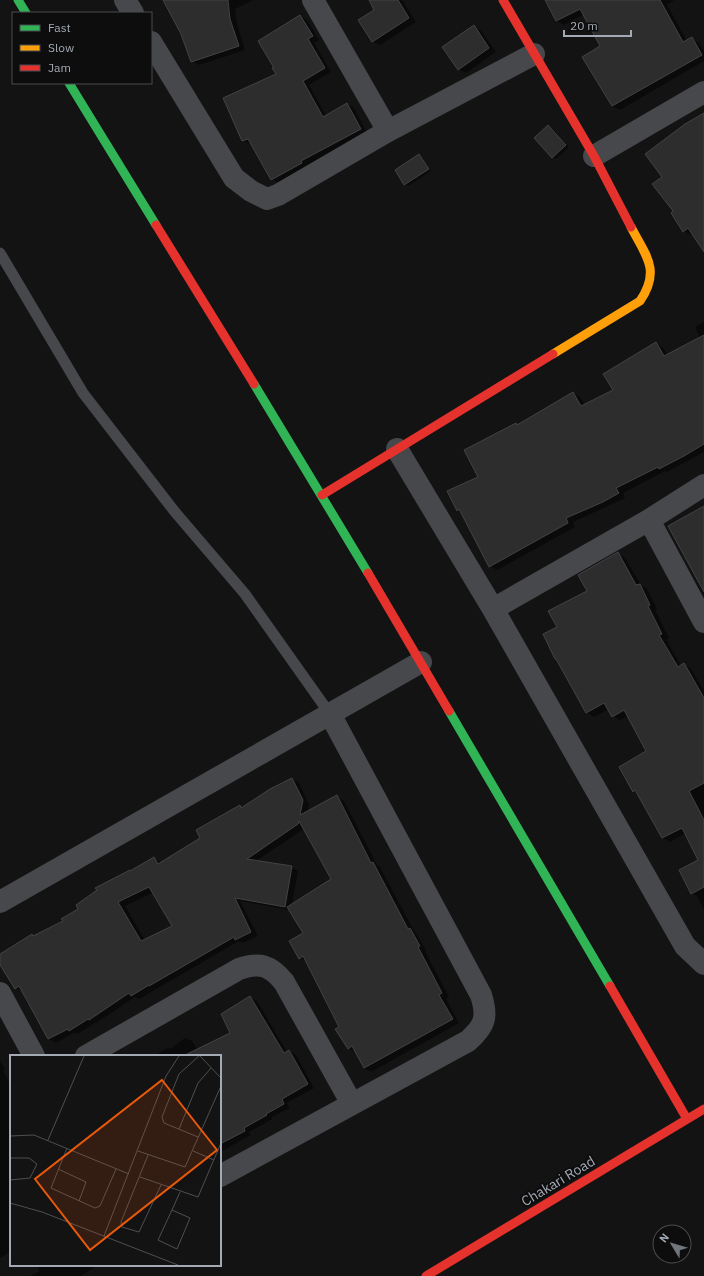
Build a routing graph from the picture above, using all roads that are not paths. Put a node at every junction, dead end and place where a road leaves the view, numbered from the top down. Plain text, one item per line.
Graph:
1 (18, 0) edge
2 (125, 0) edge
3 (313, 0) edge
4 (502, 0) edge
5 (25, 12) edge
6 (132, 12) edge
7 (152, 44) edge
8 (534, 54) junction
9 (70, 84) edge
10 (704, 92) edge
11 (388, 131) junction
12 (594, 156) junction
13 (0, 253) edge
14 (397, 449) junction
15 (704, 485) edge
16 (322, 495) junction
17 (649, 520) junction
18 (493, 609) junction
19 (704, 622) edge
20 (421, 662) junction
21 (330, 714) junction
22 (0, 902) edge
23 (704, 964) edge
24 (0, 993) edge
25 (33, 1055) edge
26 (88, 1055) edge
27 (352, 1104) junction
28 (704, 1109) edge
29 (687, 1119) junction
30 (221, 1175) edge
31 (439, 1273) edge
32 (426, 1276) edge

1 - 5 street
2 - 6 street
3 - 11 street
4 - 8 street
7 - 11 street
8 - 11 street
8 - 12 street
9 - 16 street
10 - 12 street
12 - 14 street
13 - 21 lane
14 - 16 street
14 - 18 street
15 - 17 street
16 - 20 street
17 - 18 street
17 - 19 street
18 - 23 street
20 - 21 street
20 - 29 street
21 - 22 street
21 - 27 street
24 - 25 street
26 - 27 street
27 - 30 street
28 - 29 street, Chakari Road
29 - 31 street, Chakari Road
31 - 32 street, Chakari Road

